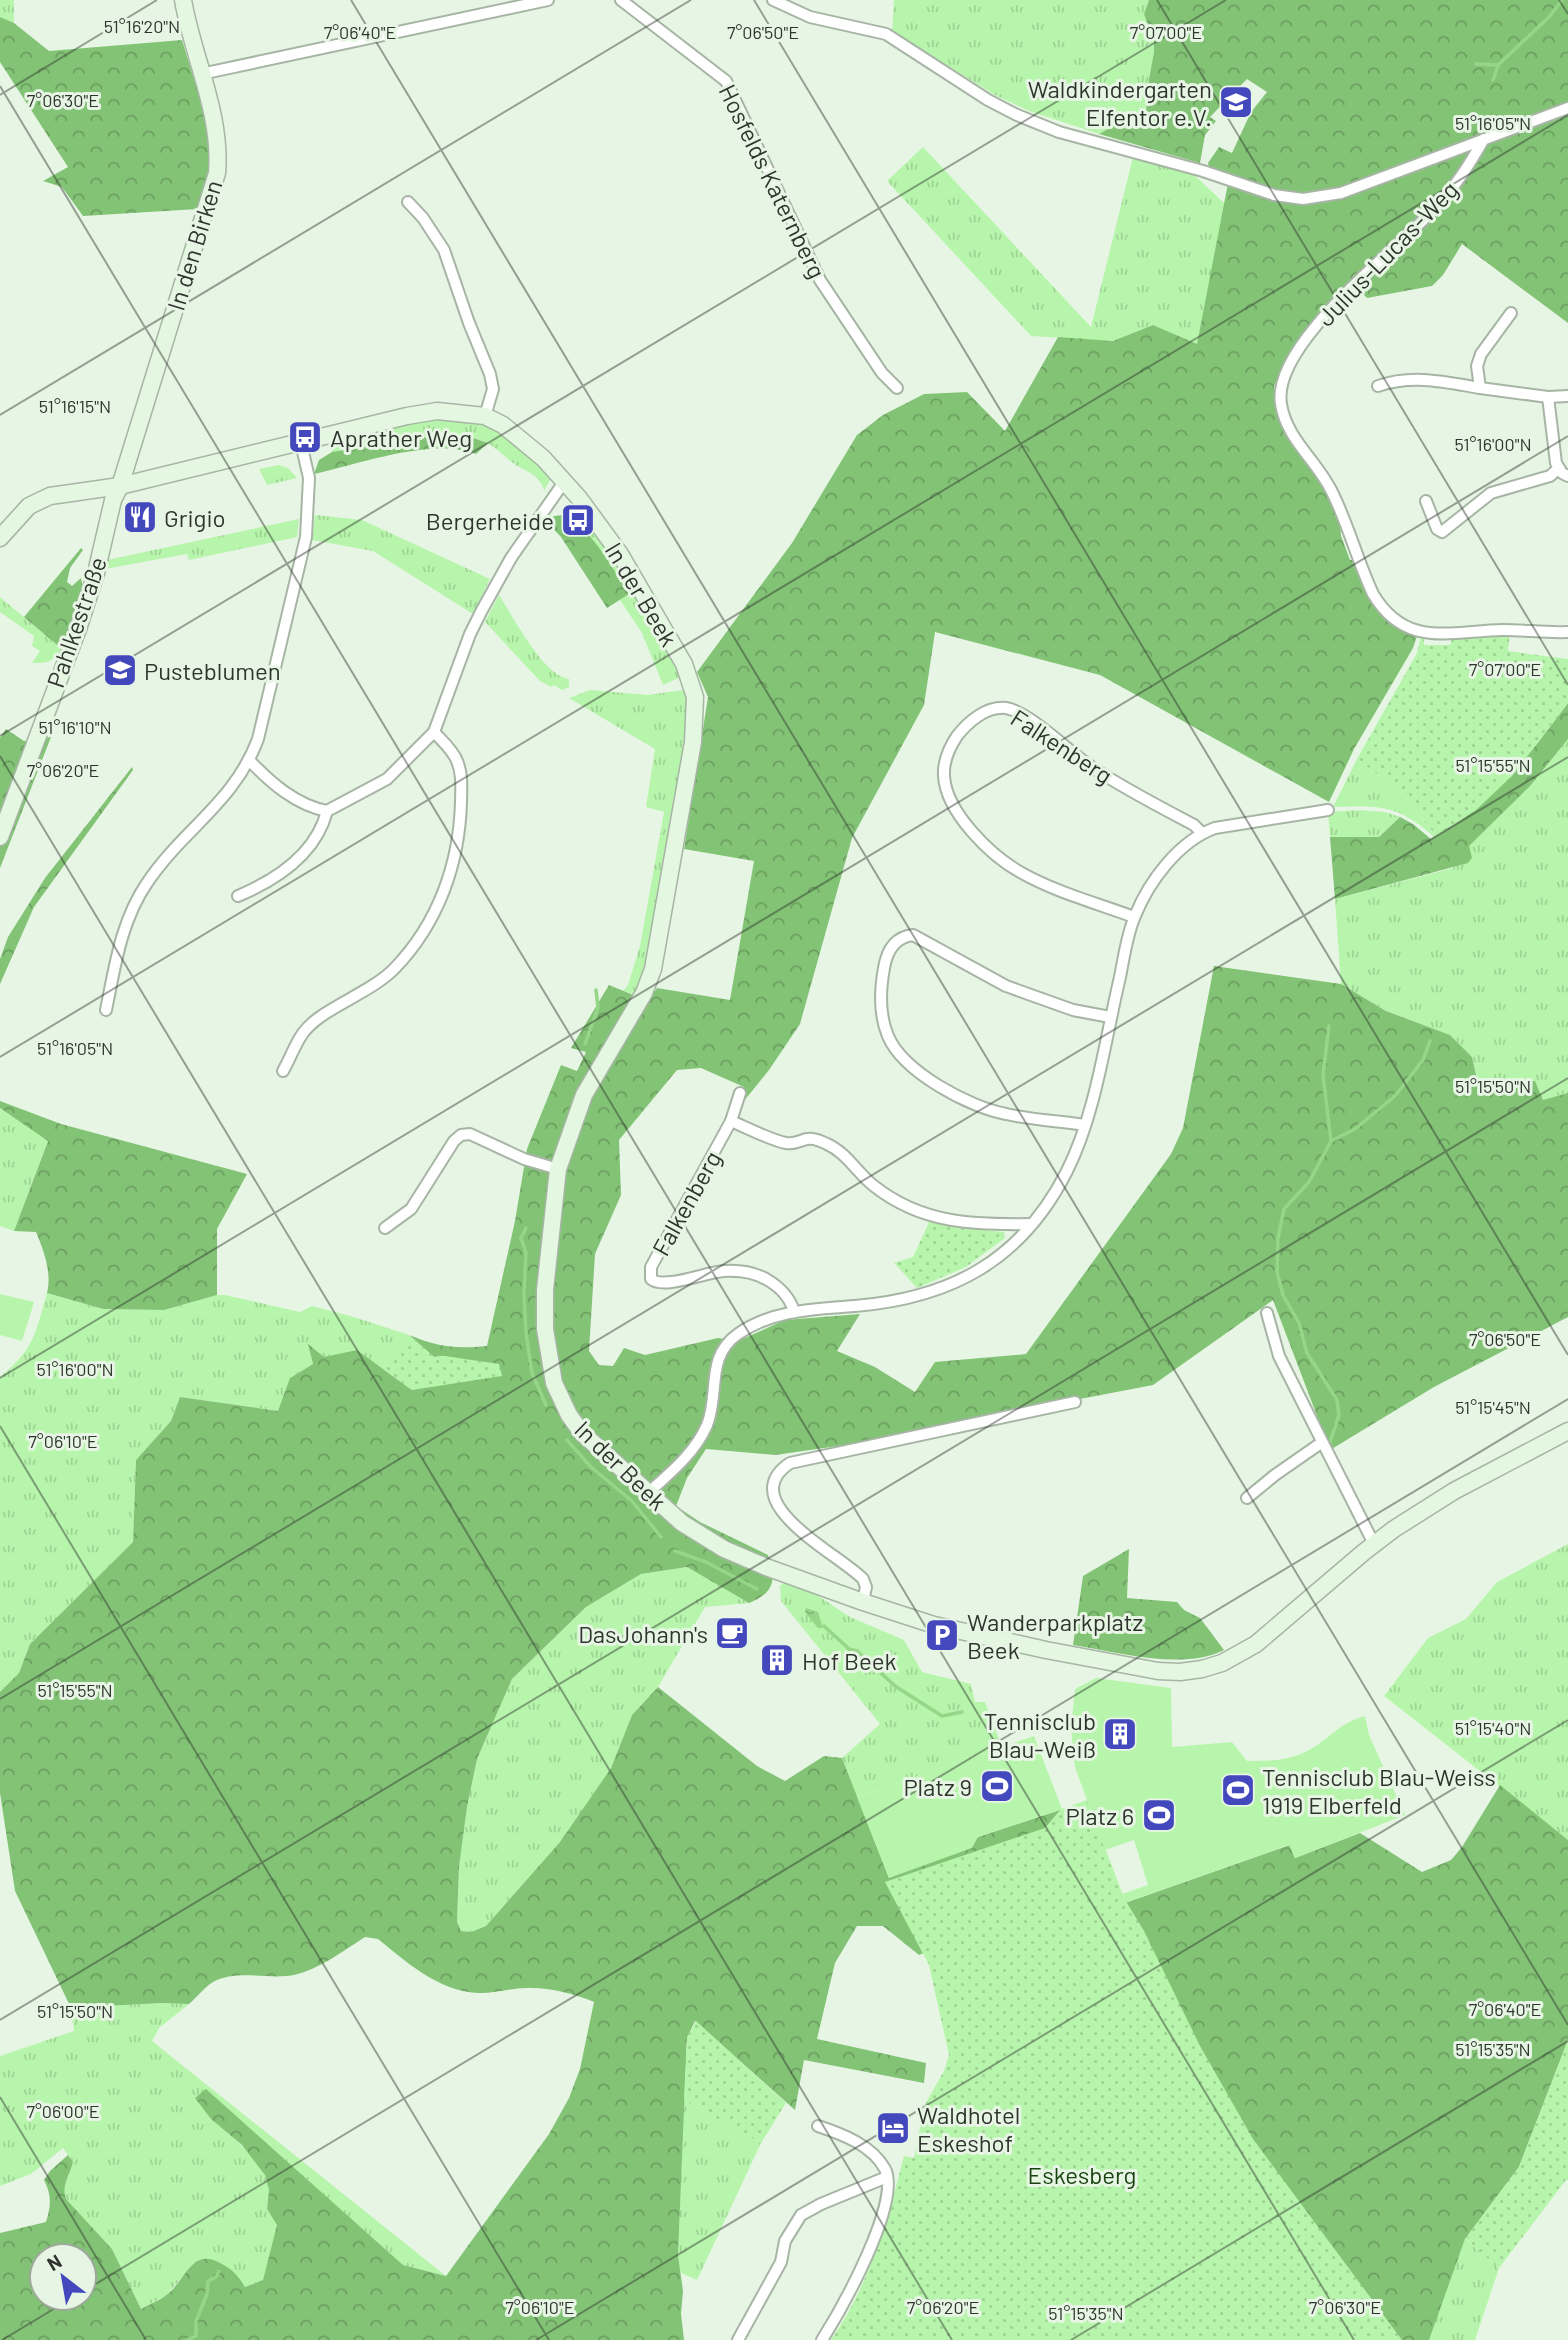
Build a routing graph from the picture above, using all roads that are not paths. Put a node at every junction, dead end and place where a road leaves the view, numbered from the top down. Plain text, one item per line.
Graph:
1 (183, 0) edge
2 (548, 0) edge
3 (621, 0) edge
4 (772, 0) edge
5 (201, 74) junction
6 (1568, 108) edge
7 (1484, 139) junction
8 (408, 202) dead end
9 (1511, 313) dead end
10 (1378, 386) dead end
11 (897, 388) dead end
12 (1480, 388) junction
13 (1568, 396) edge
14 (1548, 397) junction
15 (485, 416) junction
16 (300, 443) junction
17 (1564, 472) edge
18 (564, 482) junction
19 (120, 486) junction
20 (1426, 501) dead end
21 (0, 538) edge
22 (1568, 632) edge
23 (434, 732) junction
24 (250, 761) junction
25 (1328, 810) dead end
26 (327, 811) junction
27 (1202, 833) junction
28 (0, 837) edge
29 (238, 896) dead end
30 (1134, 916) junction
31 (106, 1010) dead end
32 (1111, 1017) junction
33 (283, 1071) dead end
34 (740, 1093) dead end
35 (731, 1121) junction
36 (1086, 1125) junction
37 (558, 1169) junction
38 (1032, 1224) junction
39 (384, 1227) dead end
40 (794, 1311) junction
41 (1267, 1313) dead end
42 (1075, 1402) dead end
43 (1568, 1431) edge
44 (1321, 1443) junction
45 (648, 1493) junction
46 (1247, 1498) dead end
47 (1374, 1545) junction
48 (863, 1602) junction
49 (818, 2126) dead end
50 (887, 2177) junction
51 (738, 2340) edge
52 (822, 2340) edge

1 - 5 street, In den Birken
2 - 5 street
3 - 11 street, Hosfelds Katernberg
4 - 7 street
5 - 19 street, In den Birken
6 - 7 street
7 - 22 street, Julius-Lucas-Weg
8 - 15 street
9 - 12 street
10 - 12 street
12 - 14 street
13 - 14 street
14 - 17 street
15 - 16 street, In der Beek
15 - 18 street, In der Beek
16 - 19 street, In der Beek
16 - 24 street
17 - 20 street
18 - 23 street
18 - 37 street, In der Beek
19 - 21 street
19 - 28 street, Pahlkestraße
23 - 26 street
23 - 33 street
24 - 26 street
24 - 31 street
25 - 27 street
26 - 29 street
27 - 30 street
27 - 30 street, Falkenberg
30 - 32 street
32 - 36 street
32 - 36 street
34 - 35 street, Falkenberg
35 - 38 street
35 - 40 street, Falkenberg
36 - 38 street
37 - 39 street
37 - 45 street, In der Beek
38 - 40 street
40 - 45 street
41 - 44 street
42 - 48 street
43 - 47 street, In der Beek
44 - 46 street
44 - 47 street
45 - 48 street, In der Beek
47 - 48 street, In der Beek
49 - 50 street
50 - 51 street
50 - 52 street

